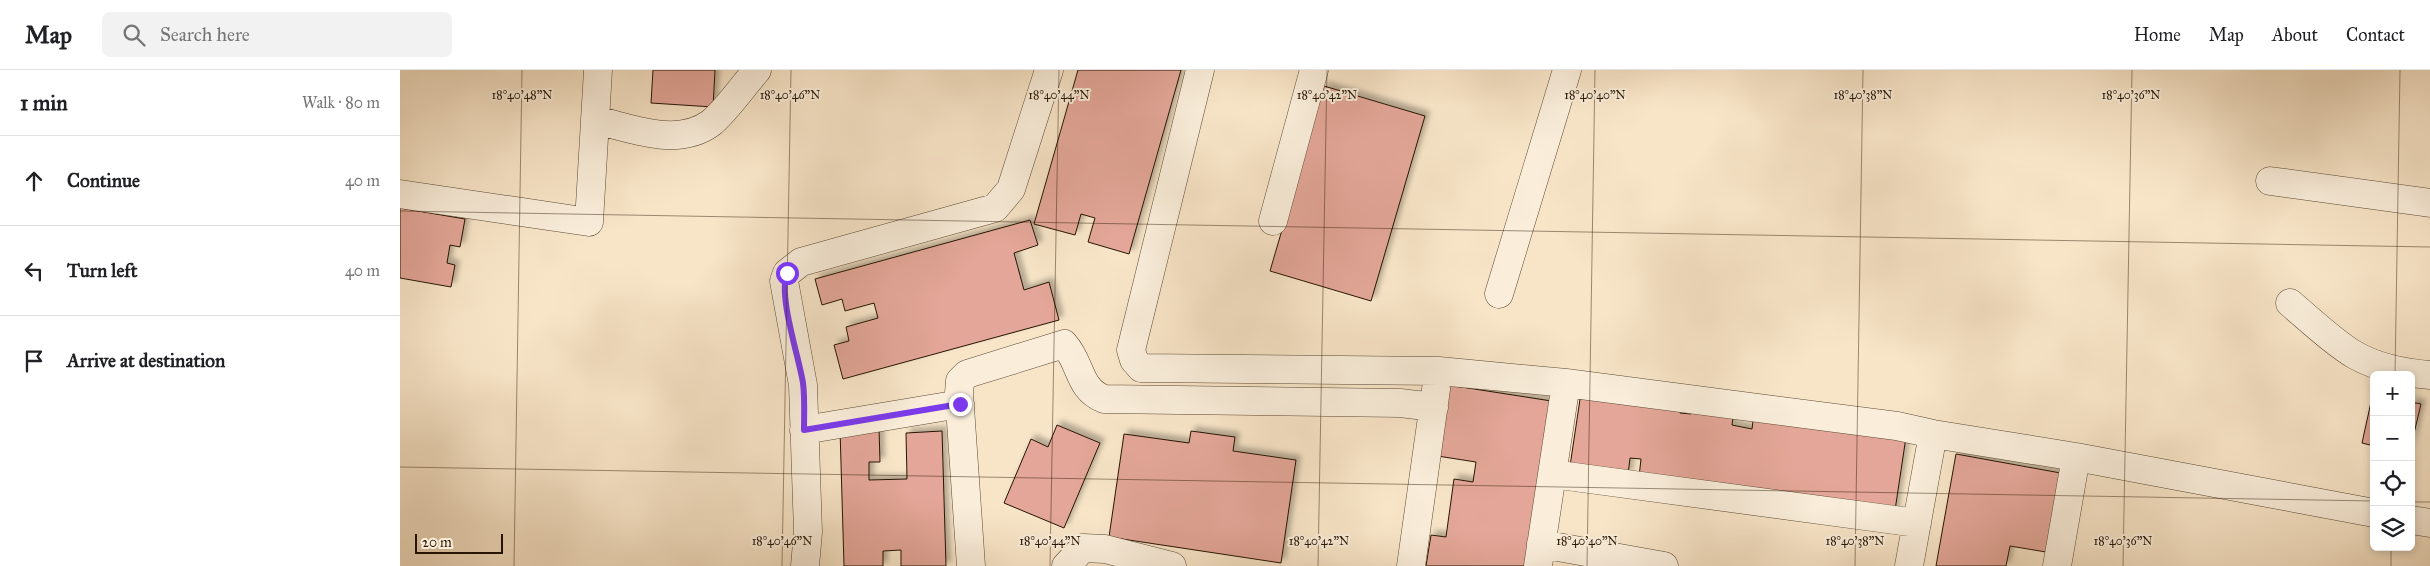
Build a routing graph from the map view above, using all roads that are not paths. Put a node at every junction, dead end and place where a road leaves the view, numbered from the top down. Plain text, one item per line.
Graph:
1 (598, 70) edge
2 (757, 70) edge
3 (1049, 70) edge
4 (1200, 70) edge
5 (1314, 70) edge
6 (1567, 70) edge
7 (595, 120) junction
8 (2270, 181) dead end
9 (400, 194) edge
10 (2430, 203) edge
11 (1273, 221) dead end
12 (1499, 294) dead end
13 (2290, 303) dead end
14 (1439, 371) junction
15 (2430, 375) edge
16 (1566, 383) junction
17 (960, 404) junction
18 (1434, 407) junction
19 (804, 430) junction
20 (1933, 434) junction
21 (2076, 457) junction
22 (1552, 474) junction
23 (2370, 512) edge
24 (2415, 521) edge
25 (1917, 522) junction
26 (2430, 524) edge
27 (1540, 555) edge
28 (805, 566) edge
29 (971, 566) edge
30 (1066, 566) edge
31 (1172, 566) edge
32 (1411, 566) edge
33 (1664, 566) edge
34 (1909, 566) edge
35 (2057, 566) edge

1 - 7 street
2 - 7 street
3 - 19 street
4 - 14 street
5 - 11 street
6 - 12 street
7 - 9 street
8 - 10 street
13 - 15 street
14 - 16 street
14 - 18 street
16 - 20 street
16 - 22 street
17 - 18 street
17 - 19 street
17 - 29 street
18 - 32 street
19 - 28 street
20 - 21 street
20 - 25 street
21 - 23 street
21 - 35 street
22 - 25 street
22 - 27 street
24 - 26 street
25 - 34 street
27 - 33 street
30 - 31 street

